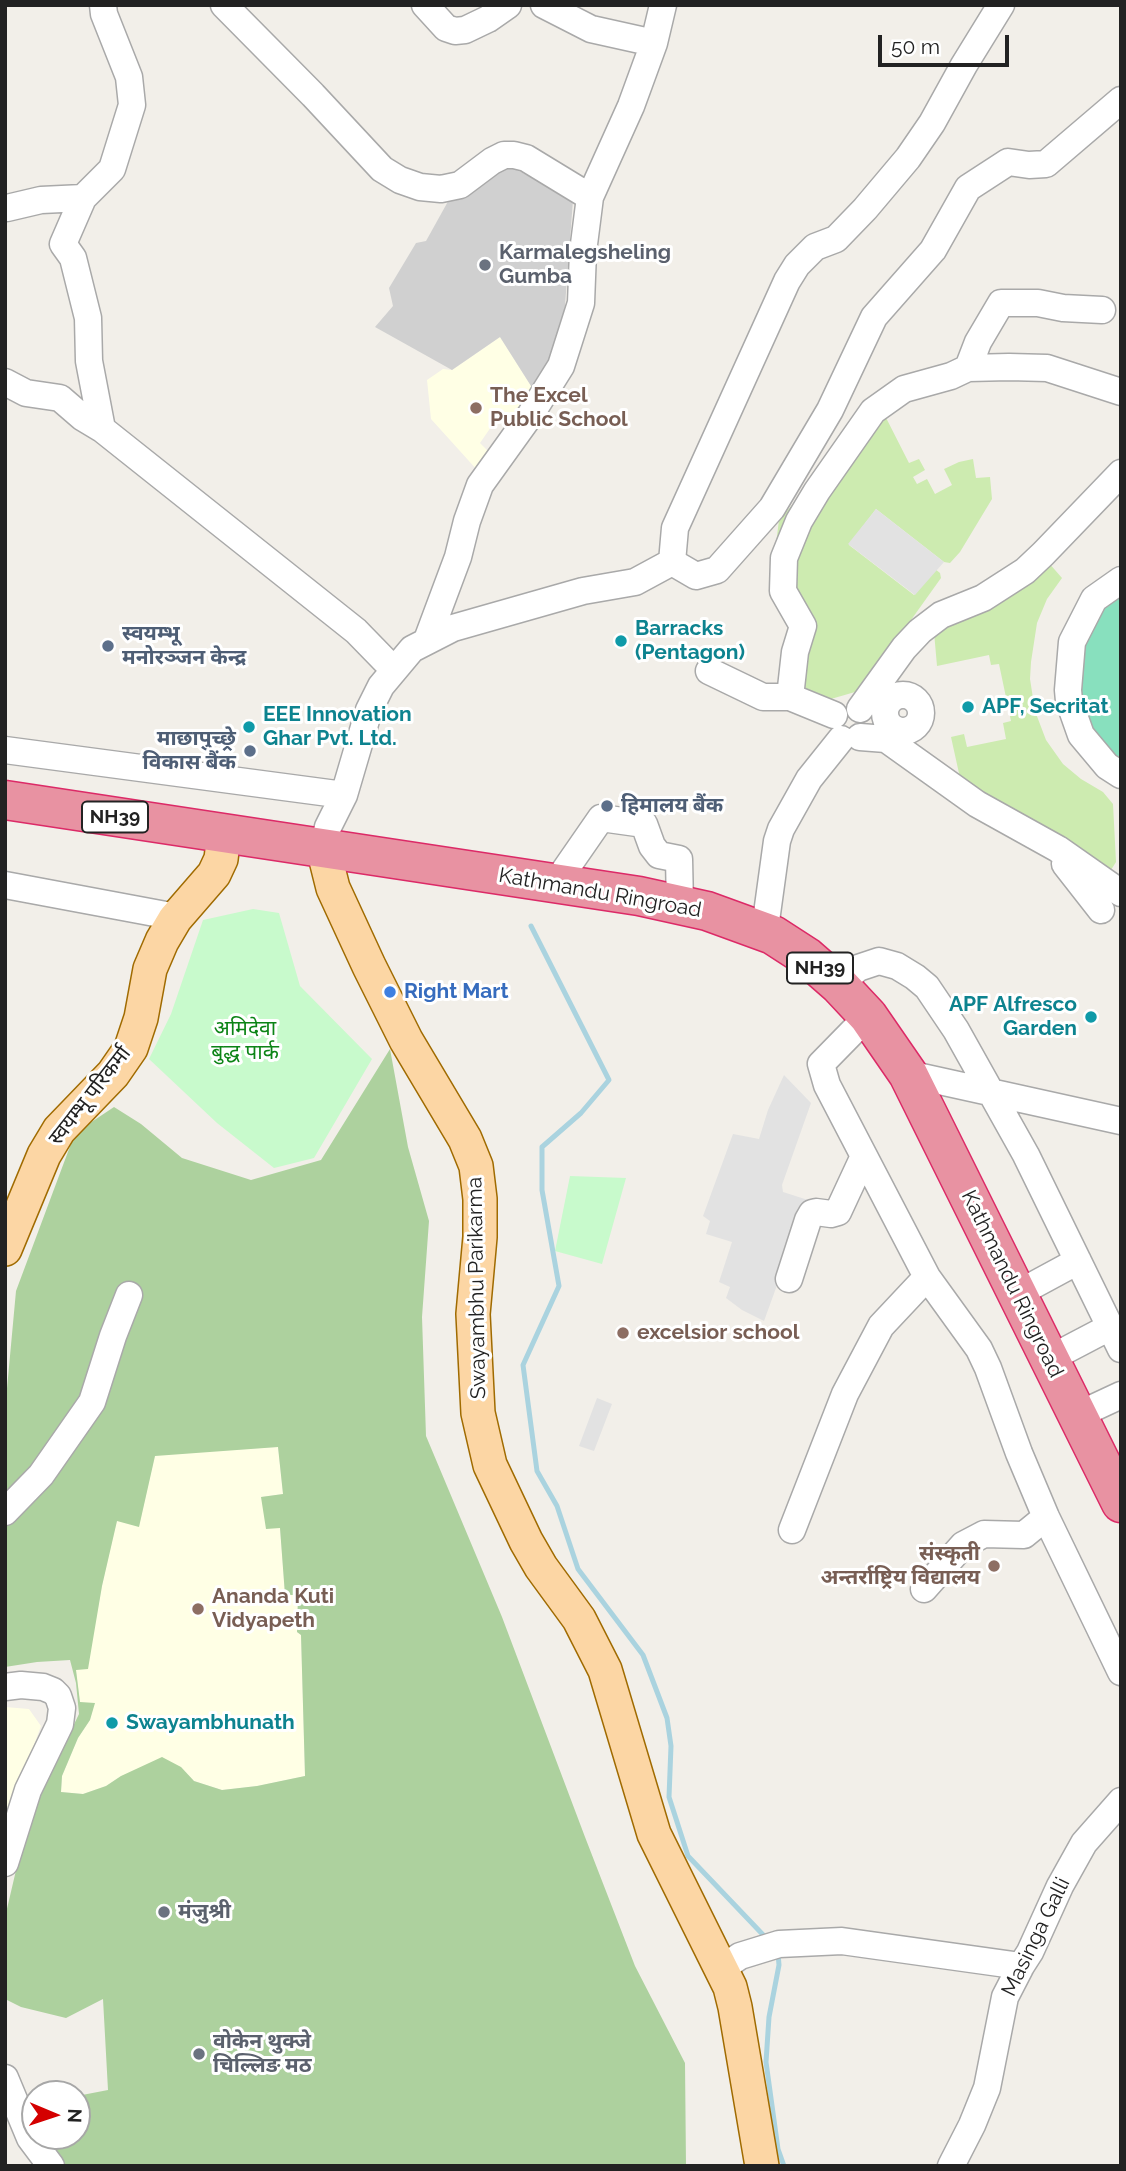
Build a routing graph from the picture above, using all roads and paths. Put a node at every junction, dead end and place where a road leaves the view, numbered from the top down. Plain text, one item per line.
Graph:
1 (103, 5) edge
2 (224, 5) edge
3 (425, 5) edge
4 (508, 5) edge
5 (544, 5) edge
6 (663, 5) edge
7 (1001, 5) edge
8 (654, 43) junction
9 (1121, 100) edge
10 (590, 197) junction
11 (83, 198) junction
12 (7, 208) edge
13 (1103, 310) edge
14 (968, 368) junction
15 (5, 382) edge
16 (1121, 392) edge
17 (102, 429) junction
18 (1121, 473) edge
19 (672, 562) junction
20 (1121, 580) edge
21 (427, 640) junction
22 (394, 670) junction
23 (709, 671) dead end
24 (790, 696) junction
25 (863, 732) junction
26 (5, 750) edge
27 (1121, 775) edge
28 (344, 795) junction
29 (5, 800) edge
30 (224, 834) junction
31 (323, 848) junction
32 (5, 885) edge
33 (563, 885) junction
34 (1111, 902) edge
35 (680, 905) junction
36 (175, 919) junction
37 (773, 935) junction
38 (839, 985) junction
39 (868, 1016) junction
40 (908, 1073) junction
41 (991, 1093) junction
42 (1121, 1121) edge
43 (864, 1156) junction
44 (5, 1249) edge
45 (1078, 1261) junction
46 (927, 1277) junction
47 (789, 1279) dead end
48 (1017, 1294) junction
49 (129, 1295) dead end
50 (1115, 1338) edge
51 (1049, 1359) junction
52 (1121, 1395) edge
53 (1076, 1416) junction
54 (1121, 1503) edge
55 (5, 1512) edge
56 (1046, 1517) junction
57 (792, 1530) dead end
58 (924, 1589) dead end
59 (1121, 1672) edge
60 (5, 1687) edge
61 (1121, 1801) edge
62 (5, 1863) edge
63 (1021, 1966) junction
64 (721, 1969) junction
65 (5, 2078) edge
66 (51, 2166) edge
67 (762, 2166) edge
68 (951, 2166) edge

1 - 11 street
2 - 10 street
3 - 4 street
5 - 8 street
6 - 8 street
7 - 19 street
8 - 10 street
9 - 19 street
10 - 21 street
11 - 12 street
11 - 17 street
13 - 14 street
14 - 16 street
14 - 24 street
15 - 17 street
17 - 22 street
18 - 25 street
19 - 21 street
20 - 27 street
21 - 22 street
22 - 28 street
23 - 24 street
24 - 25 street
25 - 34 street
25 - 37 street
26 - 28 street
28 - 31 street
29 - 30 highway, Kathmandu Ringroad / NH39
30 - 31 highway, Kathmandu Ringroad / NH39
30 - 36 main road, स्वयम्भू परिकर्मा
31 - 33 highway, Kathmandu Ringroad / NH39
31 - 64 main road, Swayambhu Parikarma
32 - 36 street
33 - 35 highway, Kathmandu Ringroad / NH39
33 - 35 street
35 - 37 highway, Kathmandu Ringroad / NH39
36 - 44 main road, स्वयम्भू परिकर्मा
37 - 38 highway, Kathmandu Ringroad / NH39
38 - 39 highway, Kathmandu Ringroad / NH39
38 - 41 street
39 - 40 highway, Kathmandu Ringroad / NH39
39 - 43 street
40 - 41 street
40 - 48 highway, Kathmandu Ringroad / NH39
41 - 42 street
41 - 45 street
43 - 46 street
43 - 47 street
45 - 48 street
45 - 50 street
46 - 56 street
46 - 57 street
48 - 51 highway, Kathmandu Ringroad / NH39
49 - 55 street
50 - 51 street
51 - 53 highway, Kathmandu Ringroad / NH39
52 - 53 street
53 - 54 highway, Kathmandu Ringroad / NH39
56 - 58 street
56 - 59 street
60 - 62 street
61 - 63 street, Masinga Galli
63 - 64 street
63 - 68 street, Masinga Galli
64 - 67 main road, Swayambhu Parikarma
65 - 66 street

